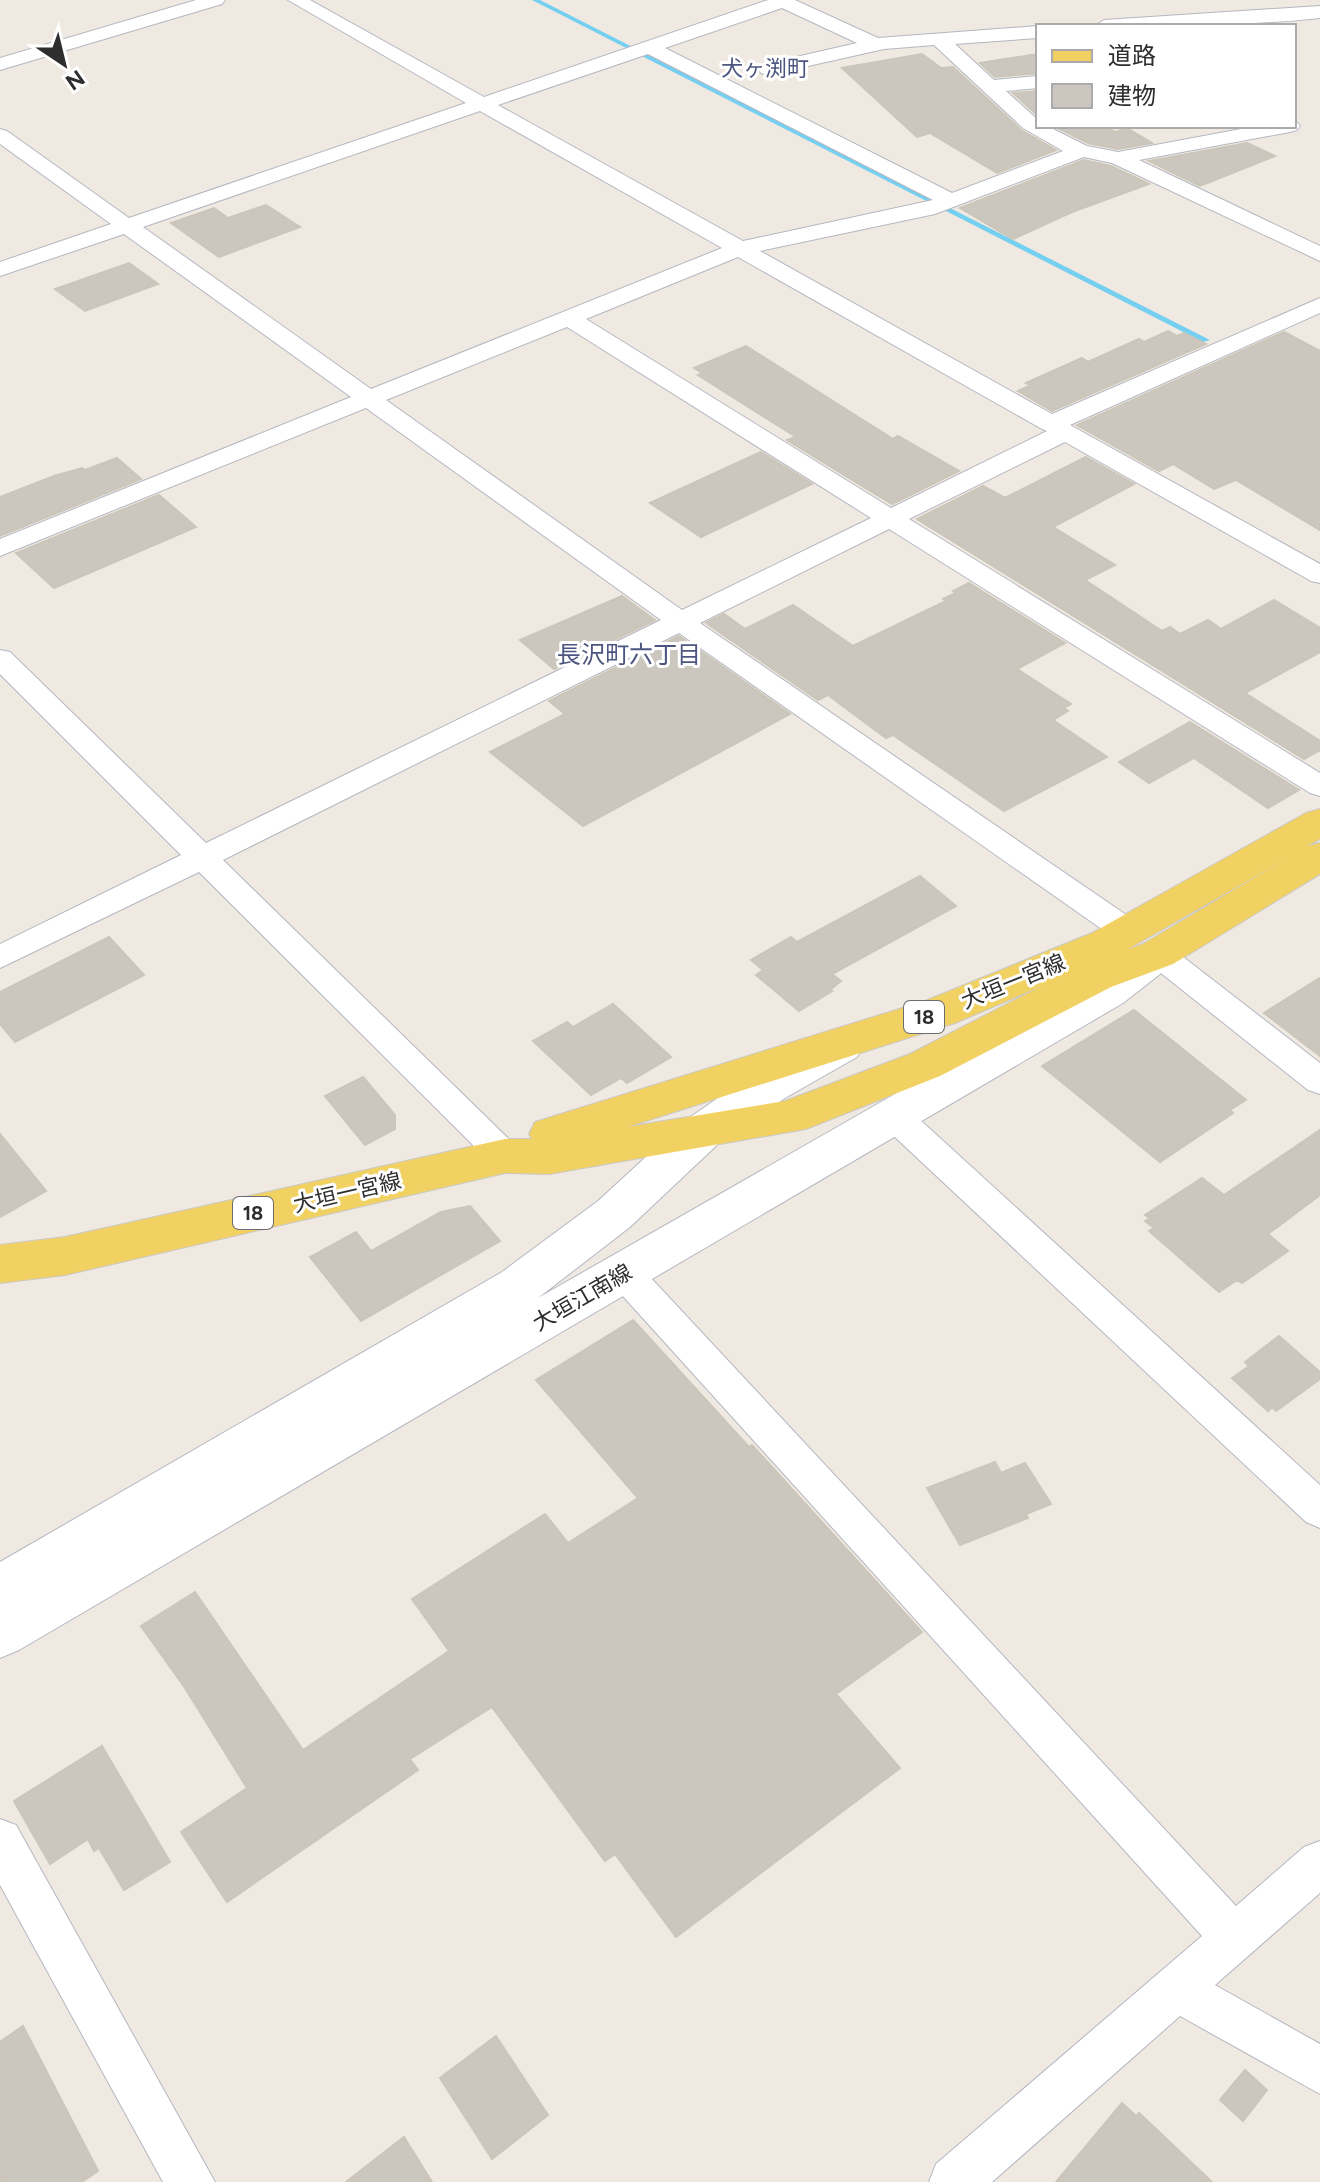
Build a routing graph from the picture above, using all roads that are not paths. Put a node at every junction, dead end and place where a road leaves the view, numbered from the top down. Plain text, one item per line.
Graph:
1 (216, 0) edge
2 (297, 0) edge
3 (1237, 0) edge
4 (782, 1) edge
5 (1316, 15) edge
6 (1249, 22) edge
7 (1176, 24) edge
8 (1036, 32) edge
9 (939, 39) junction
10 (877, 45) junction
11 (649, 47) junction
12 (0, 64) edge
13 (768, 69) dead end
14 (1036, 82) edge
15 (989, 86) junction
16 (483, 104) junction
17 (1281, 128) edge
18 (0, 135) edge
19 (1082, 151) junction
20 (1118, 158) junction
21 (952, 201) junction
22 (128, 225) junction
23 (738, 249) junction
24 (1320, 254) edge
25 (0, 269) edge
26 (1320, 305) edge
27 (567, 317) junction
28 (371, 399) junction
29 (1058, 428) junction
30 (887, 518) junction
31 (0, 548) edge
32 (1320, 575) edge
33 (680, 621) junction
34 (0, 658) edge
35 (1320, 786) edge
36 (1320, 822) edge
37 (1320, 856) edge
38 (204, 858) junction
39 (1143, 943) junction
40 (0, 957) edge
41 (857, 1038) junction
42 (1320, 1081) edge
43 (894, 1116) junction
44 (702, 1132) junction
45 (505, 1156) junction
46 (0, 1264) edge
47 (624, 1273) junction
48 (1320, 1510) edge
49 (0, 1590) edge
50 (0, 1633) edge
51 (0, 1841) edge
52 (1320, 1863) edge
53 (1234, 1937) junction
54 (1179, 1985) junction
55 (1320, 2070) edge
56 (190, 2182) edge
57 (954, 2182) edge

1 - 12 street
2 - 16 street
3 - 6 street
4 - 10 street
4 - 11 street
5 - 6 street
6 - 7 street
8 - 9 street
9 - 10 street
9 - 15 street
10 - 13 street
11 - 16 street
11 - 21 street
14 - 15 street
15 - 19 street
16 - 22 street
16 - 23 street
17 - 20 street
18 - 22 street
19 - 20 street
19 - 21 street
20 - 24 street
21 - 23 street
22 - 25 street
22 - 28 street
23 - 27 street
23 - 29 street
26 - 29 street
27 - 28 street
27 - 30 street
28 - 31 street
28 - 33 street
29 - 30 street
29 - 32 street
30 - 33 street
30 - 35 street
33 - 38 street
33 - 39 street
34 - 38 street
36 - 39 main road, 大垣一宮線 / 18
37 - 39 main road, 大垣一宮線 / 18
38 - 40 street
38 - 45 street
39 - 41 main road, 大垣一宮線 / 18
39 - 42 street
39 - 43 main road, 大垣江南線
39 - 44 main road, 大垣一宮線 / 18
41 - 44 main road, 大垣江南線
41 - 45 main road, 大垣一宮線 / 18
43 - 47 main road, 大垣江南線
43 - 48 street
44 - 45 main road, 大垣一宮線 / 18
44 - 49 main road, 大垣江南線
45 - 46 main road, 大垣一宮線 / 18
47 - 50 main road, 大垣江南線
47 - 53 street
51 - 56 street
52 - 53 street
53 - 54 street
54 - 55 street
54 - 57 street

